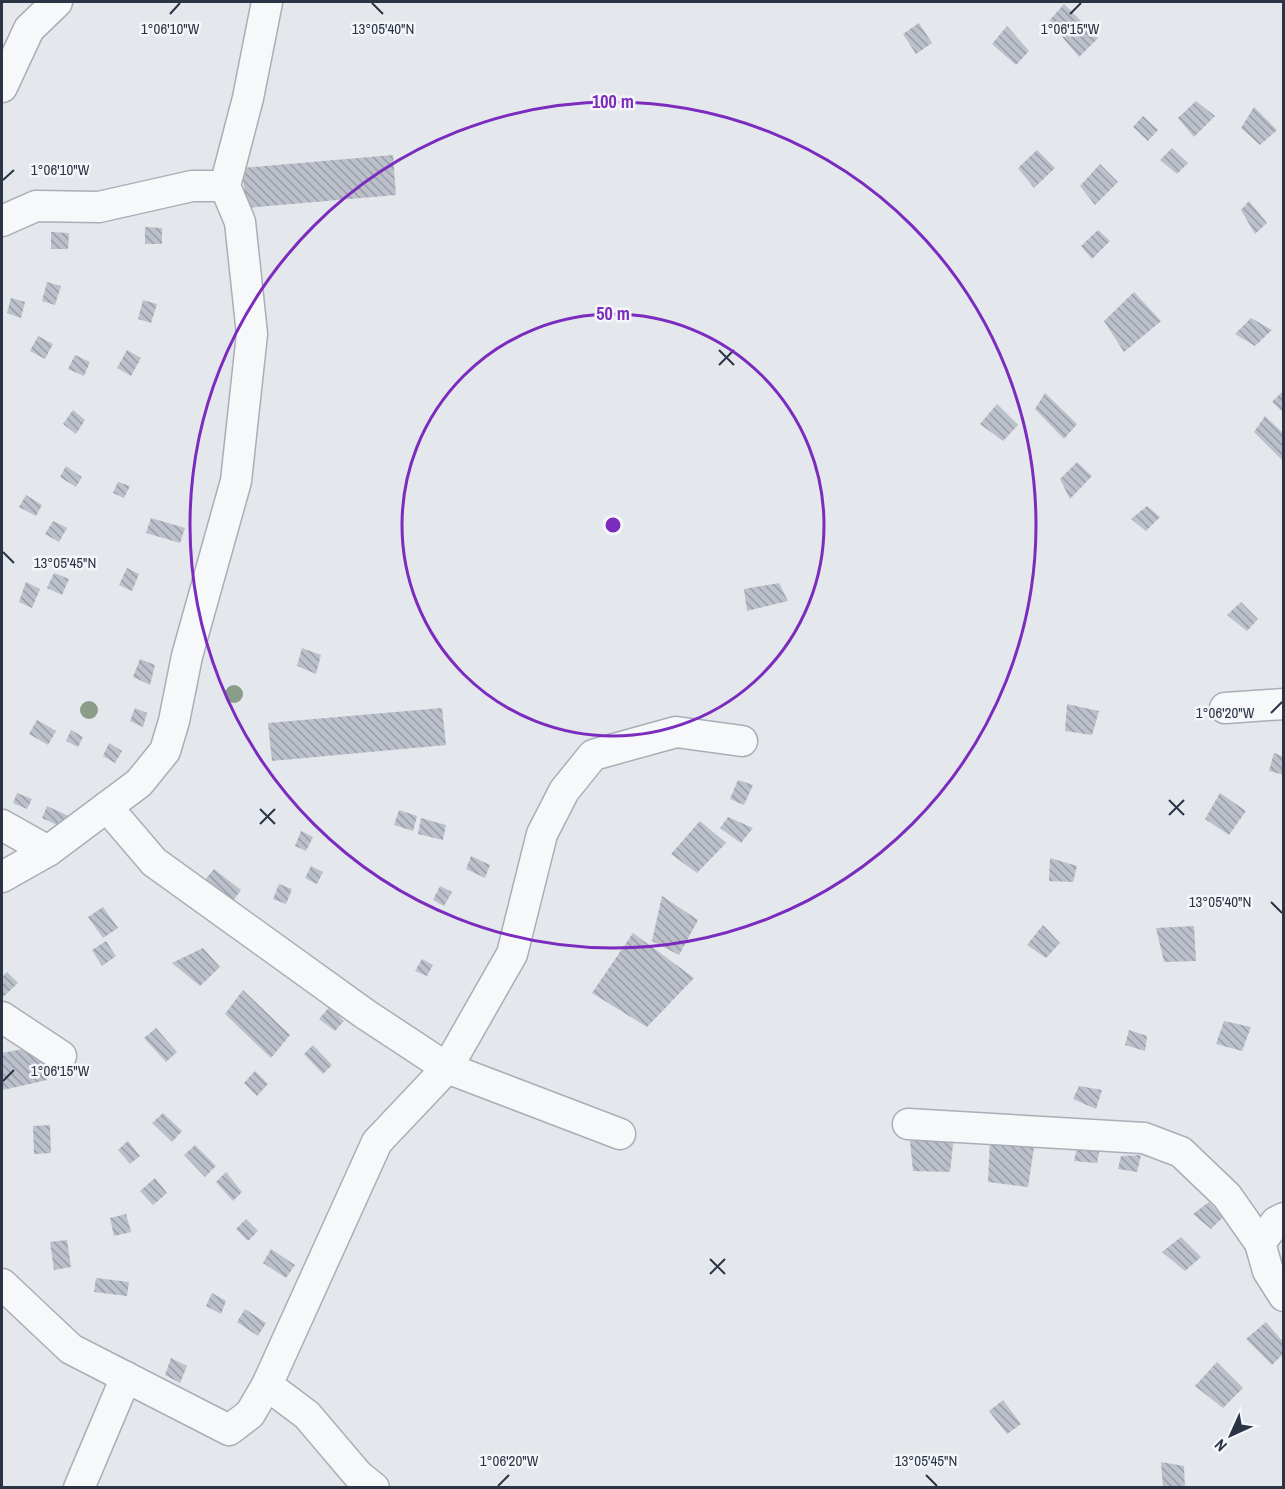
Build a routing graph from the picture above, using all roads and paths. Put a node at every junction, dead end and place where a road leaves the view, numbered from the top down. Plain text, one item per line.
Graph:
1 (57, 2) edge
2 (267, 2) edge
3 (2, 87) edge
4 (225, 186) junction
5 (2, 221) edge
6 (1284, 704) edge
7 (1225, 708) dead end
8 (742, 741) dead end
9 (107, 807) junction
10 (2, 825) edge
11 (48, 851) junction
12 (2, 877) edge
13 (2, 1017) edge
14 (61, 1056) dead end
15 (447, 1068) junction
16 (908, 1124) dead end
17 (620, 1134) dead end
18 (1284, 1218) edge
19 (1260, 1243) junction
20 (2, 1284) edge
21 (1284, 1296) edge
22 (126, 1377) junction
23 (267, 1385) junction
24 (79, 1488) edge
25 (374, 1488) edge

1 - 3 street
2 - 4 street
4 - 5 street
4 - 9 street
6 - 7 street
8 - 15 street
9 - 11 street
9 - 15 street
10 - 11 street
11 - 12 street
13 - 14 street
15 - 17 street
15 - 23 street
16 - 19 street
18 - 19 street
19 - 21 street
20 - 22 street
22 - 23 street
22 - 24 street
23 - 25 street

